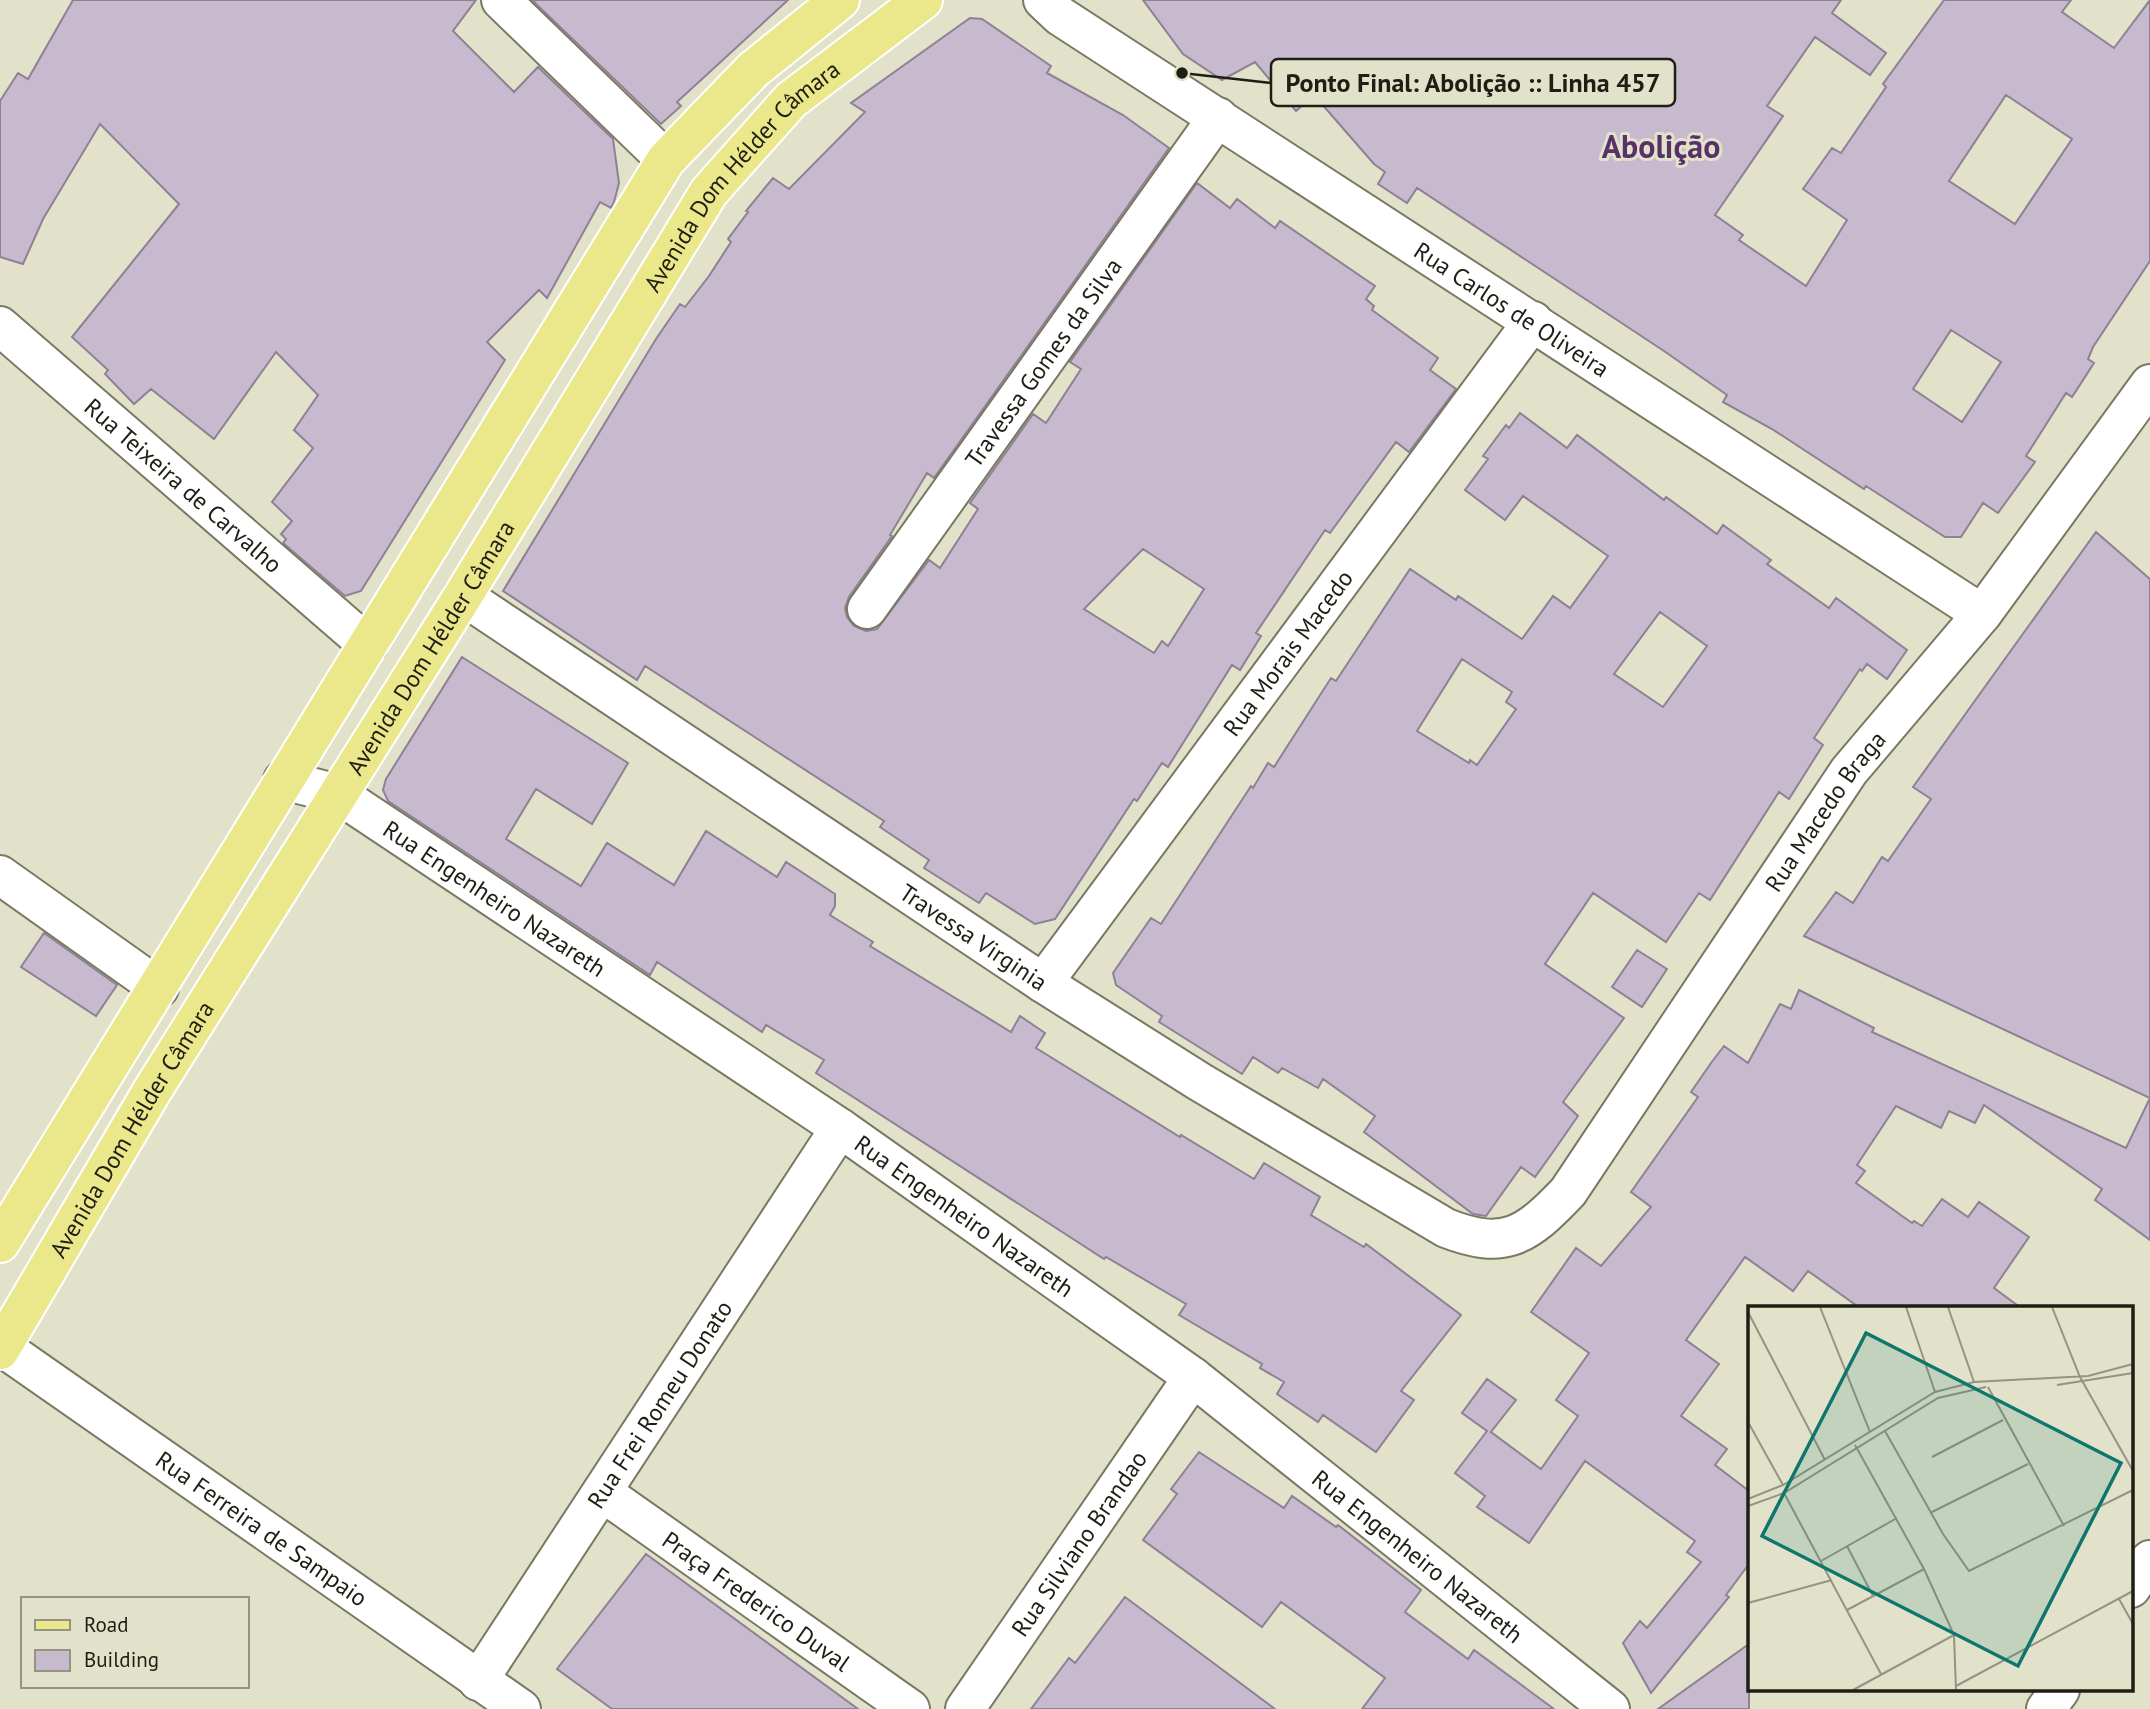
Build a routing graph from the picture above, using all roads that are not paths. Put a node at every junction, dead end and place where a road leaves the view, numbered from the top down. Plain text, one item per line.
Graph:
1 (501, 0) edge
2 (840, 0) edge
3 (923, 0) edge
4 (1043, 0) edge
5 (1218, 117) junction
6 (666, 160) junction
7 (1533, 321) junction
8 (0, 326) edge
9 (2150, 384) edge
10 (463, 596) junction
11 (867, 609) dead end
12 (1982, 614) junction
13 (369, 645) junction
14 (283, 780) junction
15 (338, 794) junction
16 (0, 875) edge
17 (1043, 983) junction
18 (159, 988) junction
19 (840, 1128) junction
20 (1505, 1240) joint
21 (0, 1243) edge
22 (1, 1348) edge
23 (1193, 1377) junction
24 (602, 1492) junction
25 (2150, 1560) edge
26 (2132, 1587) edge
27 (478, 1681) junction
28 (2059, 1692) edge
29 (521, 1709) edge
30 (910, 1709) edge
31 (965, 1709) edge
32 (1610, 1709) edge
33 (2046, 1709) edge

1 - 6 street
2 - 6 main road, Avenida Dom Hélder Câmara
3 - 10 main road, Avenida Dom Hélder Câmara
4 - 5 street, Rua Carlos de Oliveira
5 - 7 street, Rua Carlos de Oliveira
5 - 11 street, Travessa Gomes da Silva
6 - 13 main road, Avenida Dom Hélder Câmara
7 - 12 street, Rua Carlos de Oliveira
7 - 17 street, Rua Morais Macedo
8 - 13 street, Rua Teixeira de Carvalho
9 - 12 street, Rua Macedo Braga
10 - 15 main road, Avenida Dom Hélder Câmara
10 - 17 street, Travessa Virginia
12 - 20 street, Rua Macedo Braga
13 - 14 main road, Avenida Dom Hélder Câmara
14 - 15 street, Rua Engenheiro Nazareth
14 - 18 main road, Avenida Dom Hélder Câmara
15 - 19 street, Rua Engenheiro Nazareth
15 - 22 main road, Avenida Dom Hélder Câmara
16 - 18 street
17 - 20 street, Travessa Virginia
18 - 21 main road, Avenida Dom Hélder Câmara
19 - 23 street, Rua Engenheiro Nazareth
19 - 24 street, Rua Frei Romeu Donato
22 - 27 street, Rua Ferreira de Sampaio
23 - 31 street, Rua Silviano Brandao
23 - 32 street, Rua Engenheiro Nazareth
24 - 27 street, Rua Frei Romeu Donato
24 - 30 street, Praça Frederico Duval
25 - 26 street
27 - 29 street, Rua Ferreira de Sampaio
28 - 33 street

